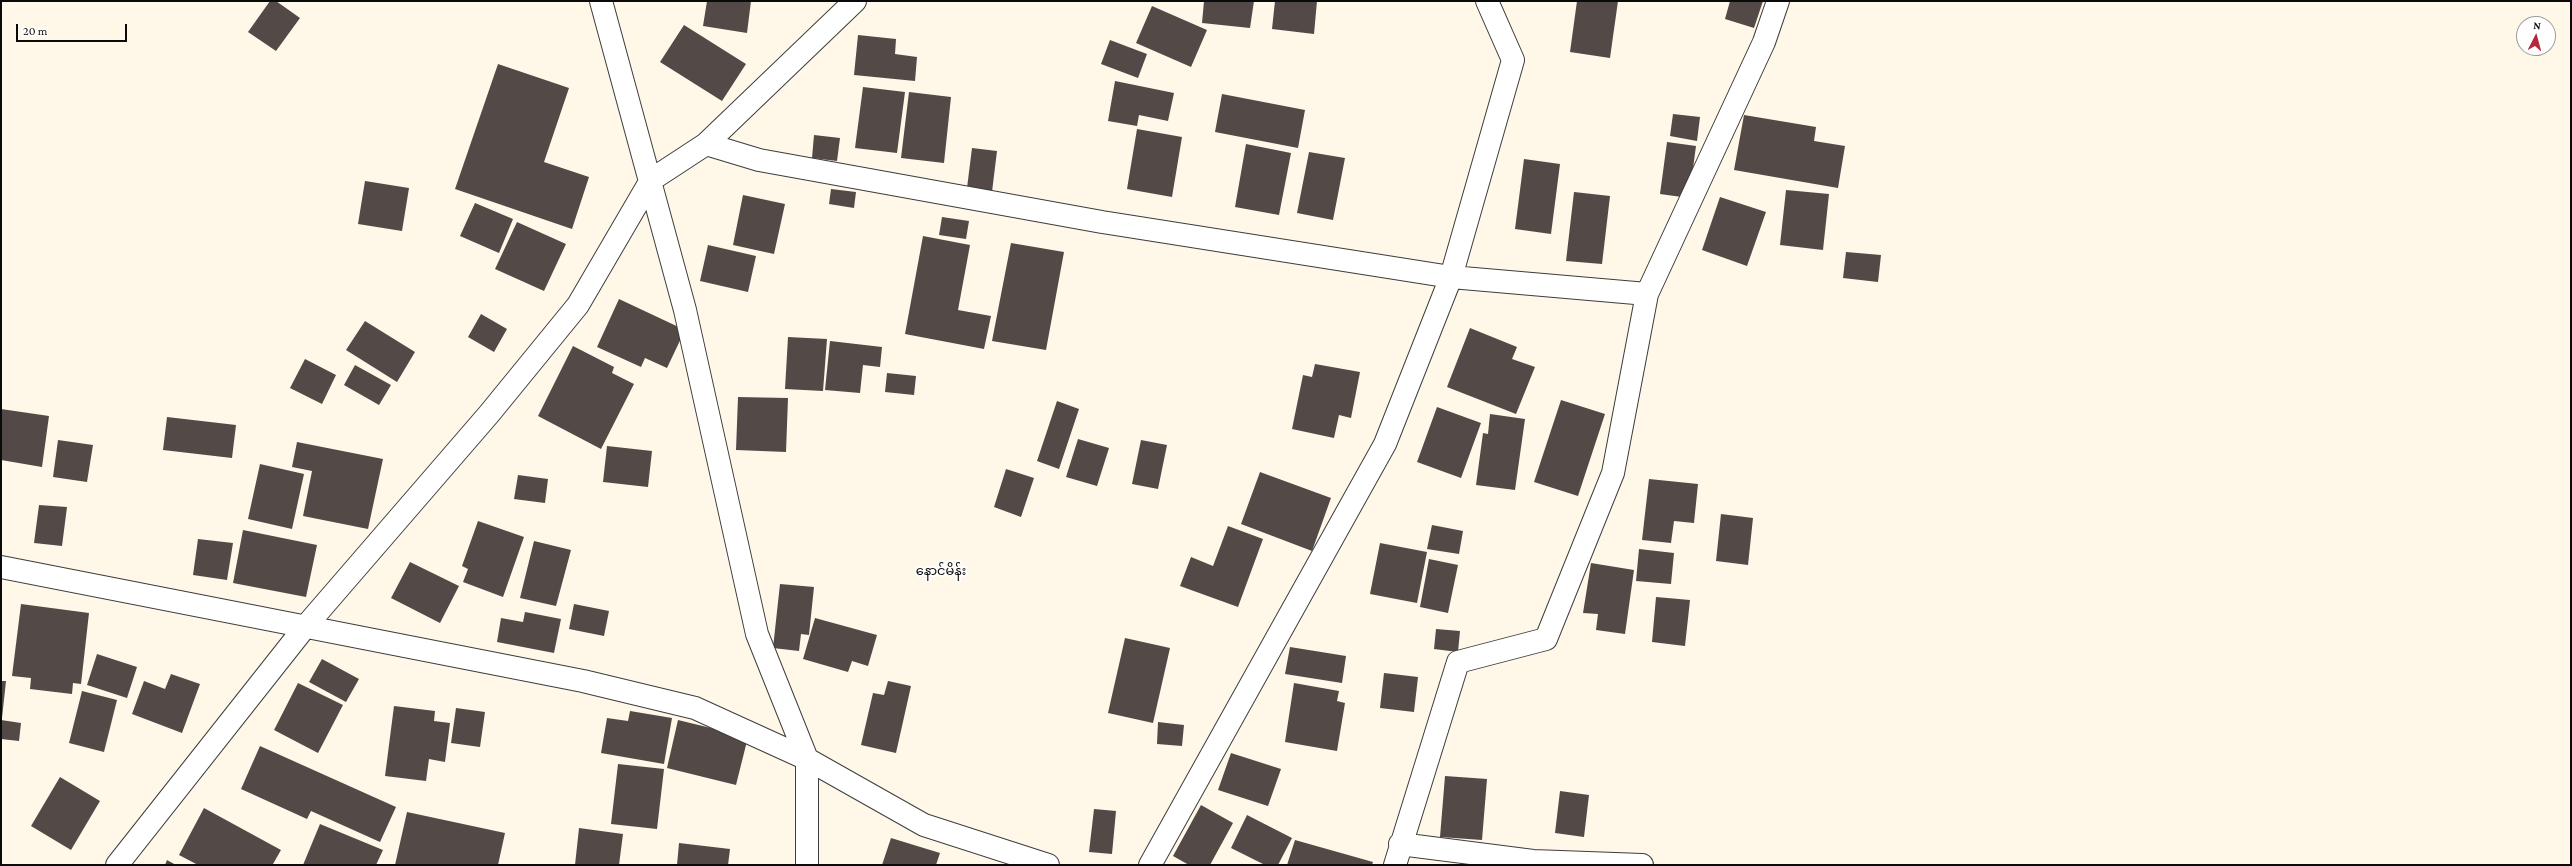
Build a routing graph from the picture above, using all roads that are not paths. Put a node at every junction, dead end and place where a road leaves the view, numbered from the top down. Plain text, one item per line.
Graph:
1 (601, 1) edge
2 (855, 1) edge
3 (1487, 1) edge
4 (1778, 1) edge
5 (706, 144) junction
6 (651, 180) junction
7 (1451, 277) junction
8 (1647, 294) junction
9 (1, 567) edge
10 (304, 627) junction
11 (807, 758) junction
12 (1398, 855) edge
13 (117, 865) edge
14 (807, 865) edge
15 (1048, 865) edge
16 (1150, 865) edge
17 (1642, 865) edge

1 - 6 street
2 - 5 street
3 - 7 street
4 - 8 street
5 - 6 street
5 - 7 street
6 - 10 street
6 - 11 street
7 - 8 street
7 - 16 street
8 - 12 street
9 - 10 street
10 - 11 street
10 - 13 street
11 - 14 street
11 - 15 street
12 - 17 street

